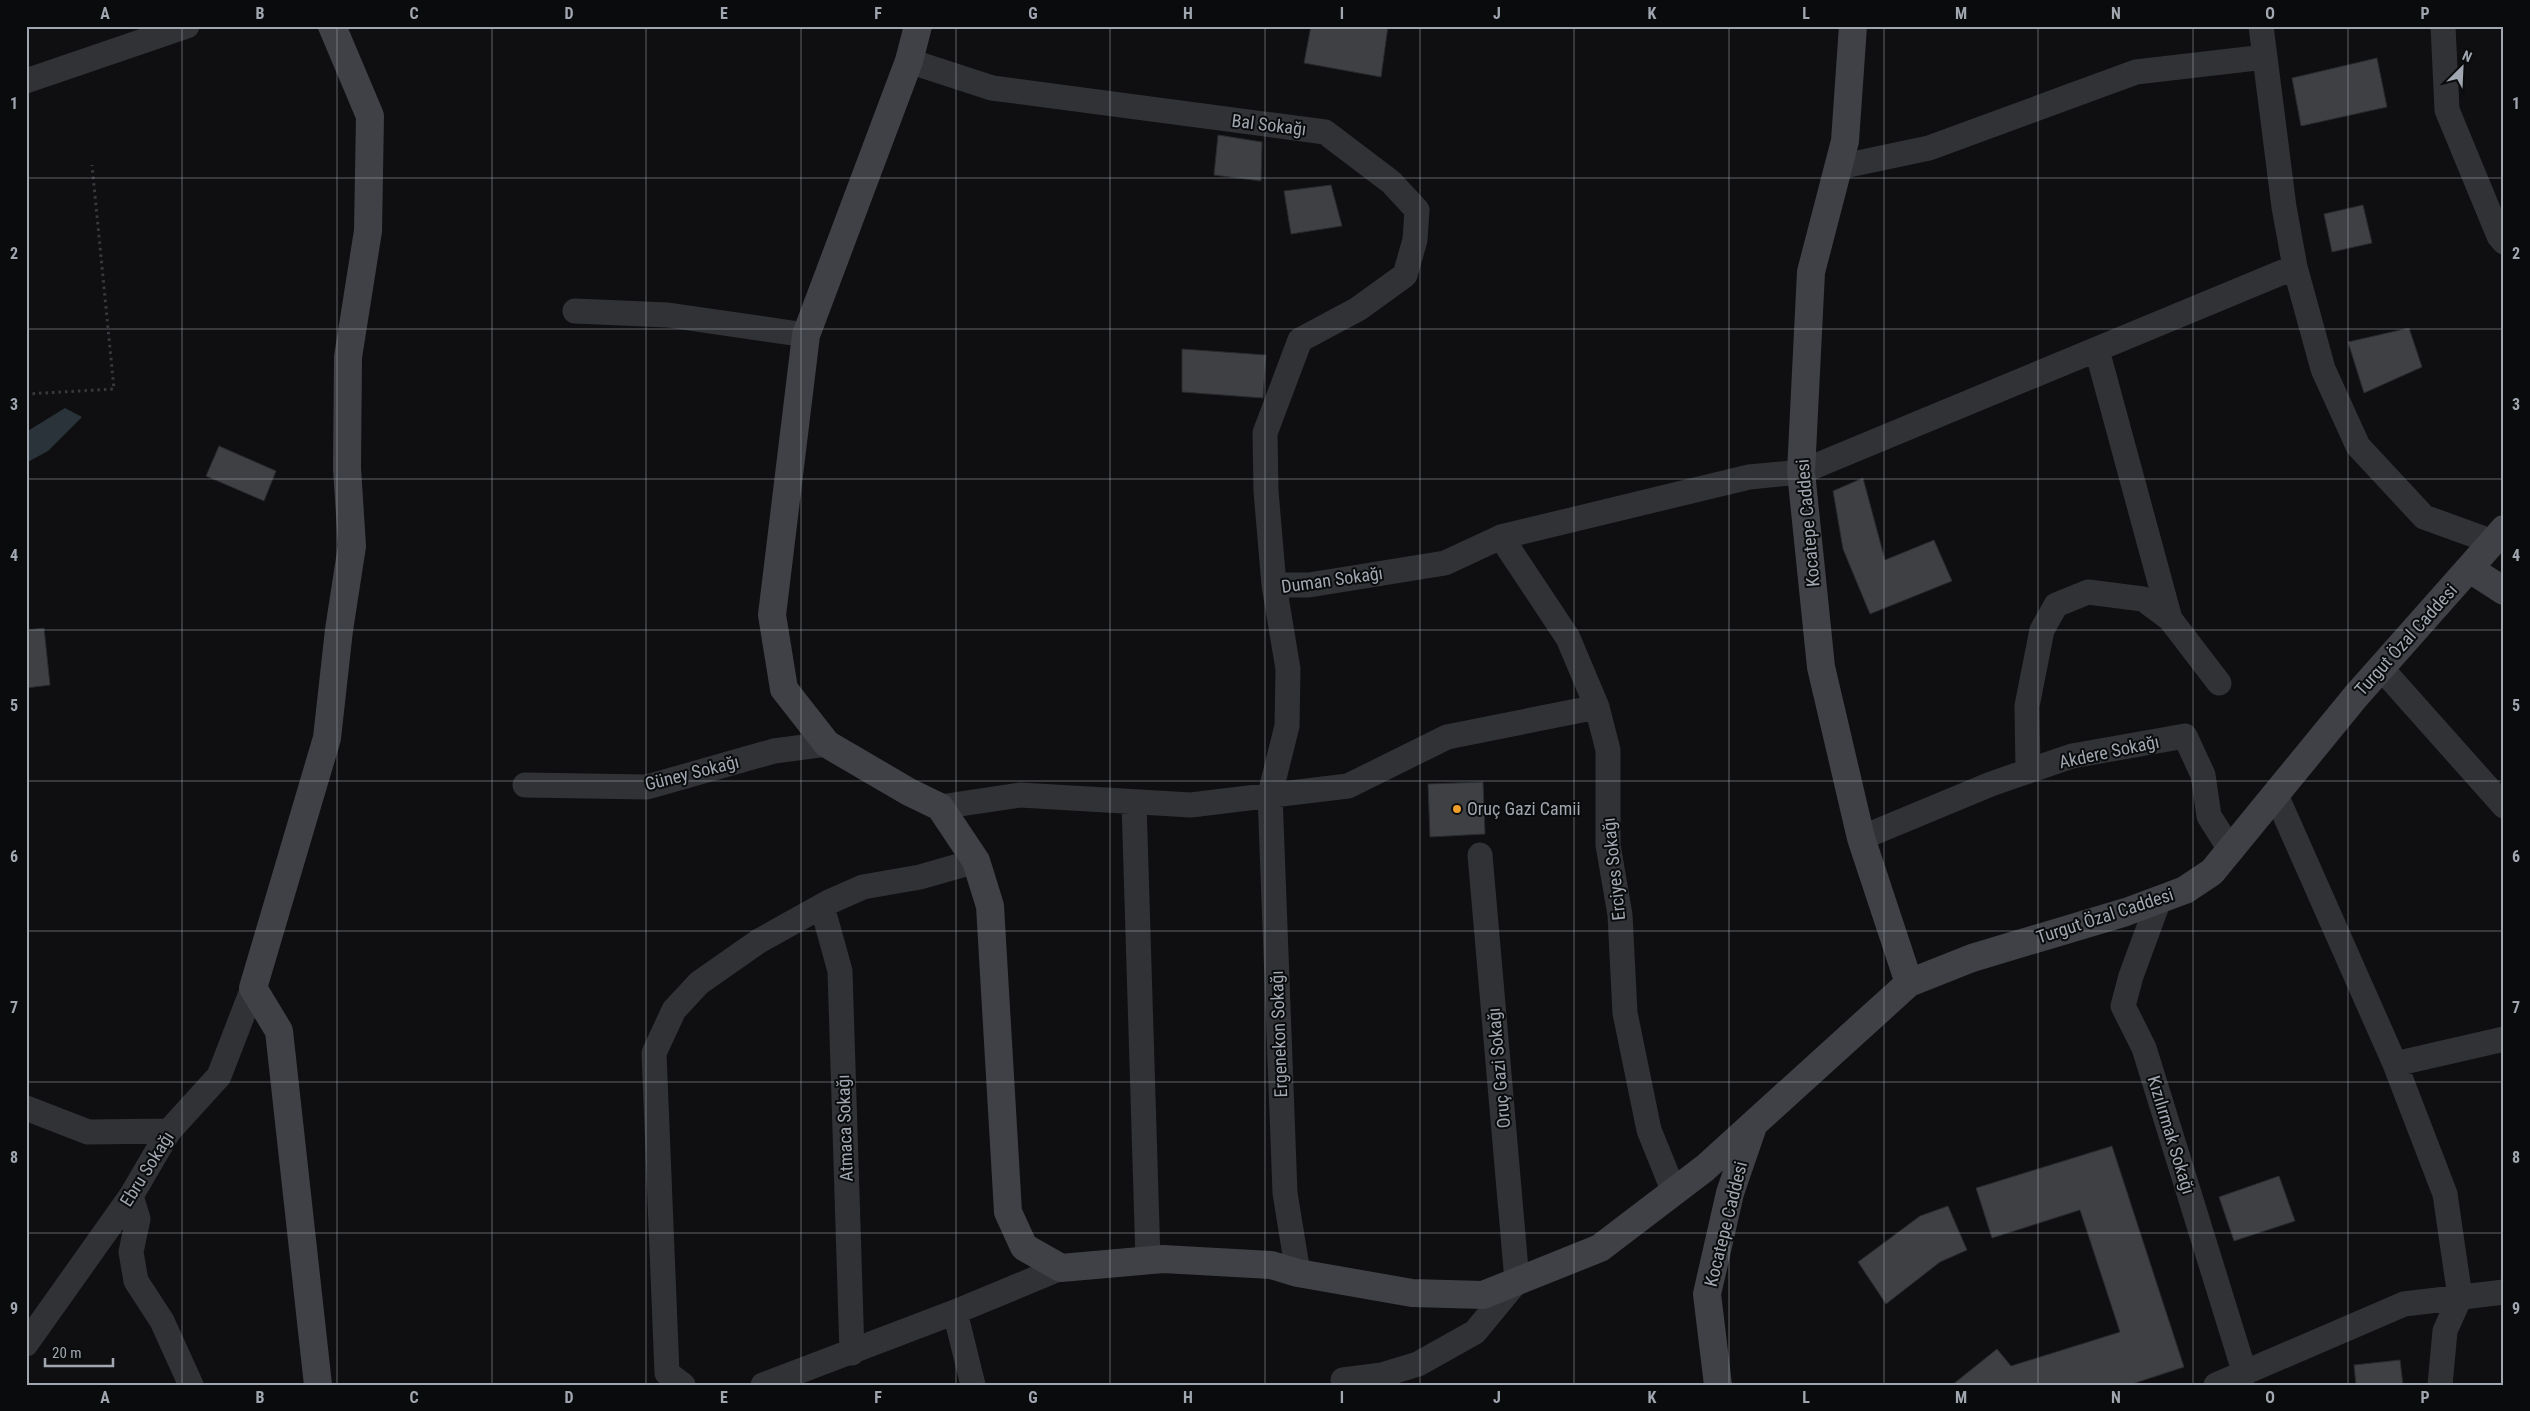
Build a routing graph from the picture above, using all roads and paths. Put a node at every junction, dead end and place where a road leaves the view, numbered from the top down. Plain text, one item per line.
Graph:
1 (187, 26) edge
2 (332, 26) edge
3 (918, 26) edge
4 (1853, 26) edge
5 (2261, 26) edge
6 (2443, 26) edge
7 (2266, 57) junction
8 (909, 61) junction
9 (26, 81) edge
10 (92, 165) dead end
11 (1838, 167) junction
12 (2504, 242) edge
13 (2295, 268) junction
14 (575, 310) dead end
15 (806, 335) junction
16 (2097, 350) junction
17 (26, 394) edge
18 (1801, 472) junction
19 (2498, 536) edge
20 (1501, 537) junction
21 (2470, 569) junction
22 (1274, 585) junction
23 (2504, 591) edge
24 (2170, 619) junction
25 (2382, 669) junction
26 (2219, 683) dead end
27 (1597, 707) junction
28 (827, 744) junction
29 (2028, 772) junction
30 (525, 785) dead end
31 (1270, 794) junction
32 (2276, 795) junction
33 (1134, 802) junction
34 (2504, 806) edge
35 (940, 807) junction
36 (1861, 838) junction
37 (2230, 851) junction
38 (1480, 856) dead end
39 (976, 861) junction
40 (2159, 900) junction
41 (822, 906) junction
42 (1909, 983) junction
43 (253, 988) junction
44 (2504, 1039) edge
45 (2395, 1064) junction
46 (26, 1108) edge
47 (1753, 1125) junction
48 (169, 1131) junction
49 (1674, 1192) junction
50 (131, 1196) junction
51 (1148, 1260) junction
52 (1061, 1268) junction
53 (1298, 1273) junction
54 (1517, 1281) junction
55 (2504, 1292) edge
56 (2460, 1297) junction
57 (955, 1312) junction
58 (26, 1344) edge
59 (852, 1353) junction
60 (2245, 1374) junction
61 (1343, 1380) dead end
62 (191, 1385) edge
63 (318, 1385) edge
64 (683, 1385) edge
65 (763, 1385) edge
66 (973, 1385) edge
67 (1718, 1385) edge
68 (2216, 1385) edge
69 (2440, 1385) edge

1 - 9 street
2 - 43 street
3 - 8 street
4 - 11 street, Kocatepe Caddesi
5 - 7 street
6 - 12 street
7 - 11 street
7 - 13 street
8 - 15 street
8 - 22 street, Bal Sokağı
10 - 17 path
11 - 18 street, Kocatepe Caddesi
13 - 16 street, Duman Sokağı
13 - 19 street
14 - 15 street
15 - 28 street
16 - 18 street, Duman Sokağı
16 - 24 street
18 - 20 street, Duman Sokağı
18 - 36 street, Kocatepe Caddesi
19 - 21 street, Turgut Özal Caddesi
20 - 22 street, Duman Sokağı
20 - 27 street, Erciyes Sokağı
21 - 23 street
21 - 25 street, Turgut Özal Caddesi
22 - 31 street, Duman Sokağı
24 - 26 street
24 - 29 street
25 - 32 street, Turgut Özal Caddesi
25 - 34 street
27 - 31 street
27 - 49 street, Erciyes Sokağı
28 - 30 street, Güney Sokağı
28 - 35 street
29 - 36 street, Akdere Sokağı
29 - 37 street, Akdere Sokağı
31 - 33 street
31 - 53 street, Ergenekon Sokağı
32 - 37 street, Turgut Özal Caddesi
32 - 45 street
33 - 35 street
33 - 51 street
35 - 39 street
36 - 42 street, Kocatepe Caddesi
37 - 40 street, Turgut Özal Caddesi
38 - 54 street, Oruç Gazi Sokağı
39 - 41 street
39 - 52 street
40 - 42 street, Turgut Özal Caddesi
40 - 60 street, Kızılırmak Sokağı
41 - 59 street, Atmaca Sokağı
41 - 64 street
42 - 47 street, Turgut Özal Caddesi
43 - 48 street, Ebru Sokağı
43 - 63 street
44 - 45 street
45 - 56 street
46 - 48 street
47 - 49 street, Turgut Özal Caddesi
47 - 67 street, Kocatepe Caddesi
48 - 50 street, Ebru Sokağı
49 - 54 street, Turgut Özal Caddesi
50 - 58 street, Ebru Sokağı
50 - 62 street
51 - 52 street, Turgut Özal Caddesi
51 - 53 street, Turgut Özal Caddesi
52 - 57 street
53 - 54 street, Turgut Özal Caddesi
54 - 61 street
55 - 56 street
56 - 60 street
56 - 69 street
57 - 59 street
57 - 66 street
59 - 65 street
60 - 68 street

